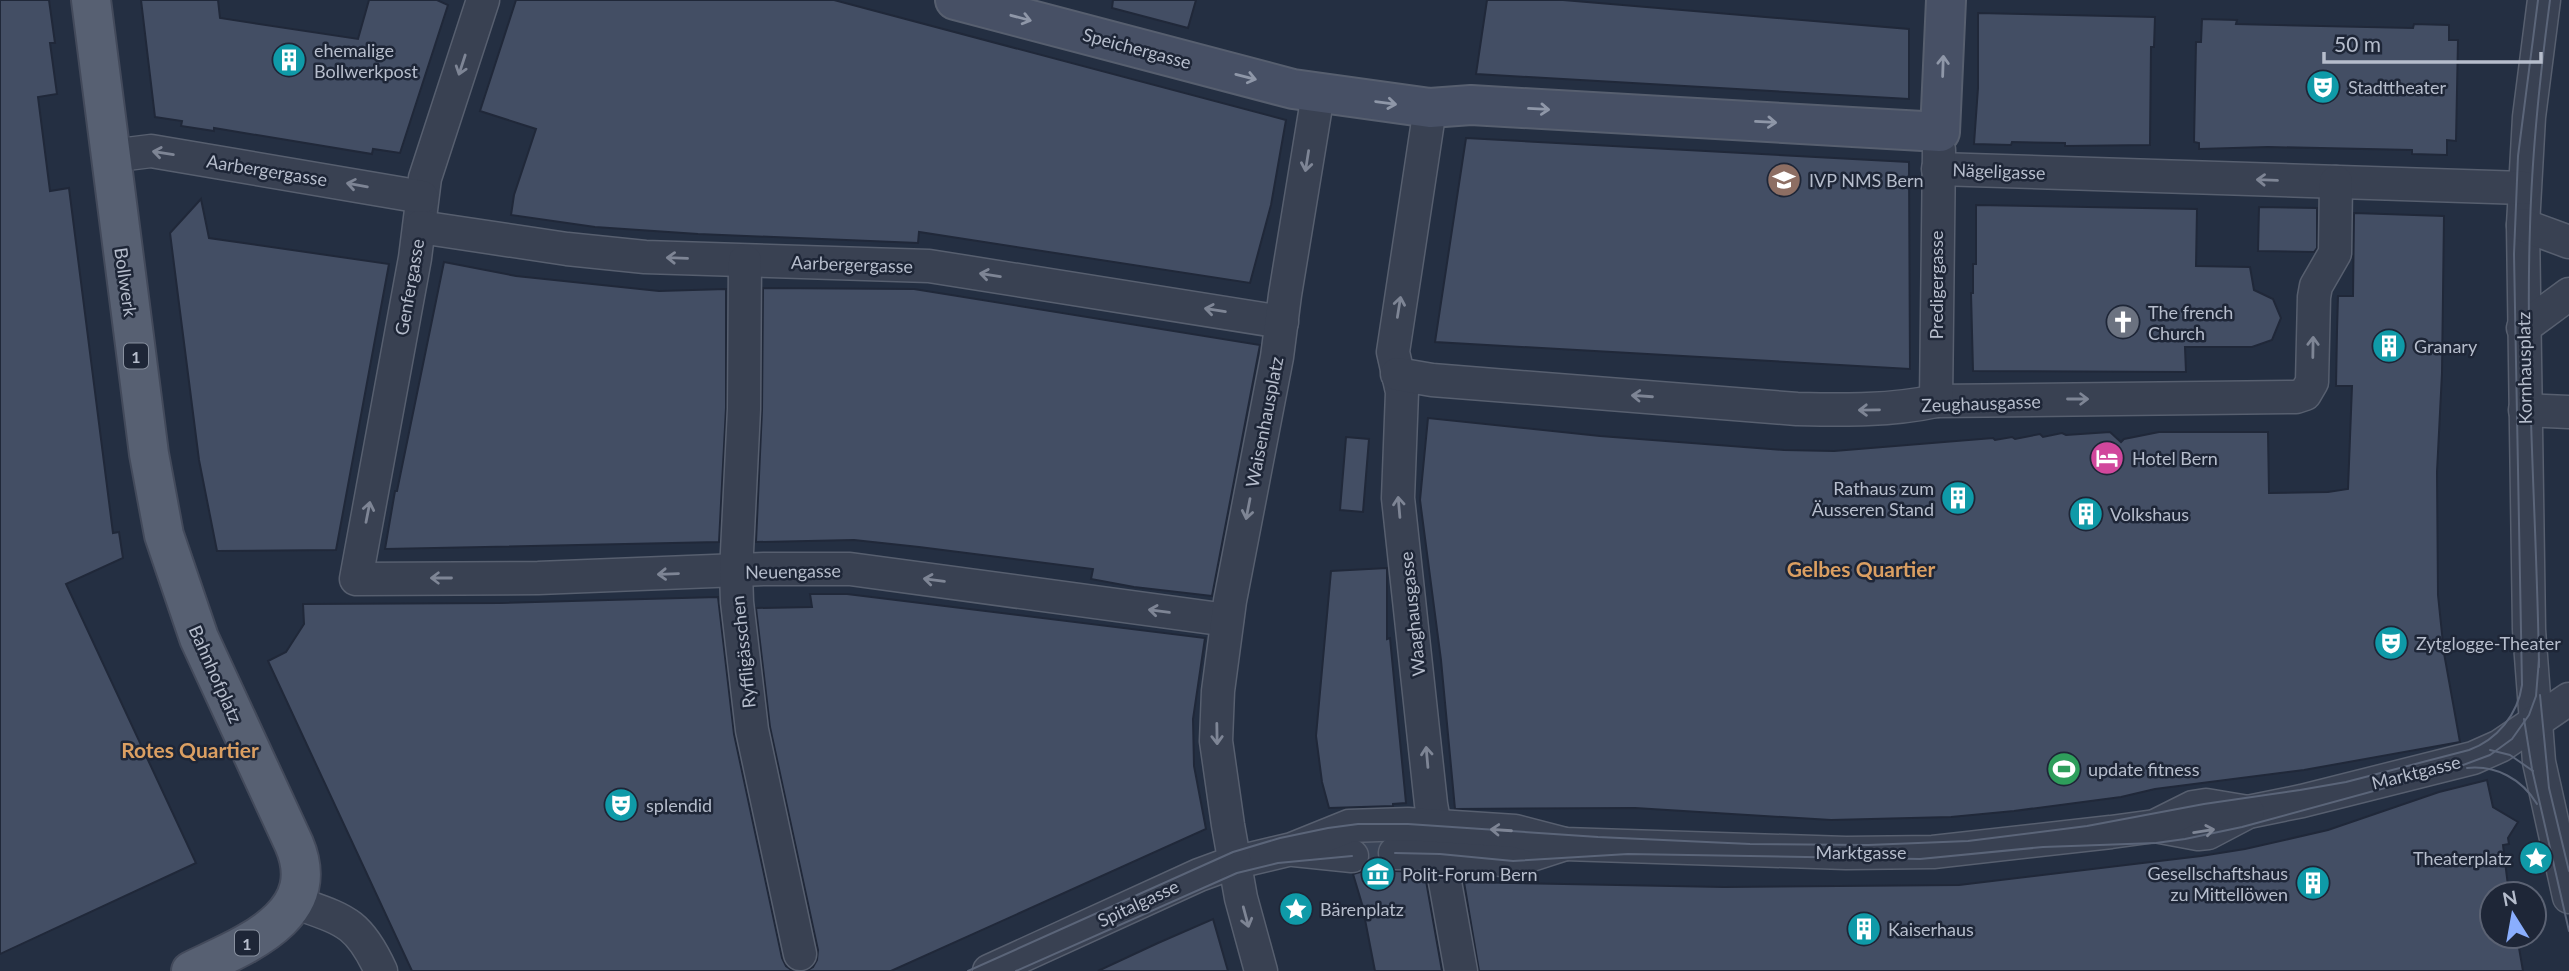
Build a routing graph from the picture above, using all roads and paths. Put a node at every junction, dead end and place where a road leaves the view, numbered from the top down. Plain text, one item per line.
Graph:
1 (91, 0) edge
2 (482, 0) edge
3 (955, 0) edge
4 (1946, 0) edge
5 (2543, 8) edge
6 (1318, 94) junction
7 (1430, 108) junction
8 (1939, 150) junction
9 (111, 156) junction
10 (2336, 182) junction
11 (2524, 188) junction
12 (421, 212) junction
13 (2523, 225) junction
14 (2569, 242) edge
15 (745, 261) junction
16 (2569, 294) edge
17 (1282, 322) junction
18 (2523, 328) junction
19 (1397, 374) junction
20 (1936, 401) junction
21 (2525, 410) junction
22 (2569, 412) edge
23 (172, 562) joint
24 (736, 572) junction
25 (356, 579) joint
26 (1227, 620) junction
27 (2569, 699) edge
28 (2535, 721) junction
29 (1437, 840) junction
30 (1292, 849) junction
31 (1395, 853) tunnel mouth
32 (1352, 856) tunnel mouth
33 (1235, 863) junction
34 (2569, 898) edge
35 (294, 902) junction
36 (800, 954) dead end
37 (191, 971) edge
38 (381, 971) edge
39 (989, 971) edge
40 (1261, 971) edge
41 (1461, 971) edge

1 - 9 main road, Bollwerk / 1
2 -> 12 street, Genfergasse
3 -> 6 street, Speichergasse
8 -> 4 street, Predigergasse
5 - 11 street, Kornhausplatz
6 -> 7 street
6 -> 17 street, Waisenhausplatz
7 -> 8 street, Nägeligasse
19 -> 7 street
10 -> 8 street, Nägeligasse
8 - 20 street, Predigergasse
12 -> 9 street, Aarbergergasse
9 - 23 main road, Bollwerk / 1
10 - 11 street, Nägeligasse
20 -> 10 street, Zeughausgasse
11 - 13 street, Kornhausplatz
15 -> 12 street, Aarbergergasse
25 -> 12 street, Genfergasse
13 - 14 street
13 - 18 street, Kornhausplatz
17 -> 15 street, Aarbergergasse
15 - 24 street, Ryffligässchen
16 - 18 street
17 -> 26 street, Waisenhausplatz
18 - 21 street, Kornhausplatz
20 -> 19 street, Zeughausgasse
29 -> 19 street, Waaghausgasse
21 - 22 street
21 - 28 street, Kornhausplatz
23 - 35 main road, Bahnhofplatz / 1
24 -> 25 street, Neuengasse
26 -> 24 street, Neuengasse
24 - 36 street, Ryffligässchen
26 -> 33 street, Waisenhausplatz
27 - 28 street, Marktgasse
28 - 29 street, Marktgasse
28 - 34 street
29 - 30 street, Marktgasse
29 - 31 street, Marktgasse
29 - 41 street, Waaghausgasse
30 - 32 street
30 - 33 street, Spitalgasse
33 - 39 street, Spitalgasse
33 -> 40 street
35 - 37 main road, 1
35 - 38 street

